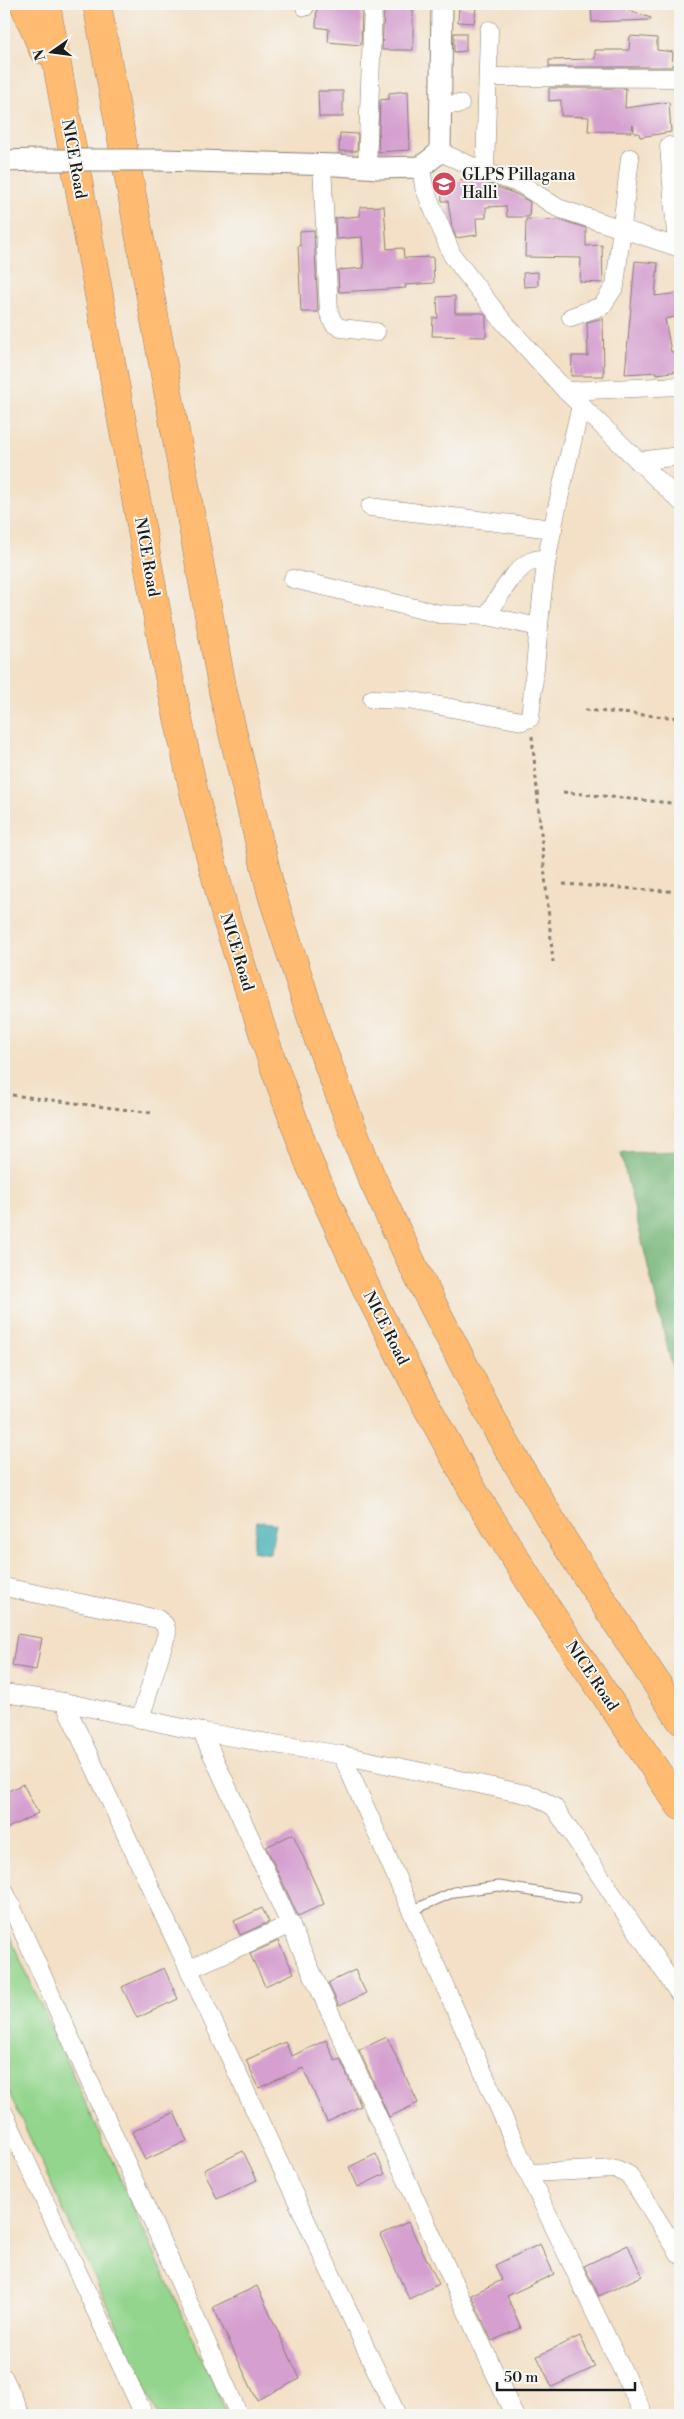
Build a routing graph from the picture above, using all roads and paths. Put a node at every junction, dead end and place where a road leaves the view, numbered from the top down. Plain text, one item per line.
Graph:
1 (24, 4) edge
2 (46, 4) edge
3 (97, 4) edge
4 (373, 4) edge
5 (442, 4) edge
6 (489, 30) dead end
7 (488, 77) junction
8 (680, 78) edge
9 (65, 107) junction
10 (669, 146) dead end
11 (440, 152) junction
12 (630, 158) dead end
13 (4, 161) edge
14 (322, 164) junction
15 (367, 167) junction
16 (421, 168) junction
17 (485, 172) junction
18 (621, 228) junction
19 (679, 248) edge
20 (572, 317) dead end
21 (376, 332) dead end
22 (680, 386) edge
23 (566, 391) junction
24 (581, 405) junction
25 (680, 456) edge
26 (638, 461) junction
27 (680, 501) edge
28 (370, 507) dead end
29 (553, 529) junction
30 (548, 558) junction
31 (293, 579) dead end
32 (487, 616) junction
33 (539, 626) junction
34 (372, 699) dead end
35 (585, 710) dead end
36 (530, 718) junction
37 (680, 718) edge
38 (563, 792) dead end
39 (680, 804) edge
40 (563, 884) dead end
41 (680, 892) edge
42 (553, 962) dead end
43 (4, 1094) edge
44 (154, 1112) dead end
45 (4, 1587) edge
46 (4, 1693) edge
47 (64, 1702) junction
48 (140, 1719) junction
49 (680, 1719) edge
50 (202, 1732) junction
51 (342, 1755) junction
52 (680, 1806) edge
53 (4, 1890) edge
54 (576, 1898) dead end
55 (411, 1910) junction
56 (291, 1924) junction
57 (188, 1969) junction
58 (680, 1995) edge
59 (4, 2113) edge
60 (528, 2173) junction
61 (680, 2255) edge
62 (4, 2378) edge
63 (21, 2415) edge
64 (144, 2415) edge
65 (240, 2415) edge
66 (397, 2415) edge
67 (514, 2415) edge
68 (644, 2415) edge

1 - 9 highway
2 - 9 highway, NICE Road
3 - 49 highway
4 - 15 street
5 - 11 street
6 - 7 street
7 - 8 street
7 - 17 street
9 - 52 highway, NICE Road
10 - 19 street
11 - 16 street
11 - 17 street
12 - 18 street
13 - 14 street, bridge
14 - 15 street
14 - 21 street
15 - 16 street
16 - 23 street
17 - 18 street
18 - 19 street
18 - 20 street
22 - 23 street
23 - 24 street
24 - 26 street
24 - 29 street
25 - 26 street
26 - 27 street
28 - 29 street
29 - 30 street
30 - 32 street
30 - 33 street
31 - 32 street
32 - 33 street
33 - 36 street
34 - 36 street
35 - 37 path
36 - 42 path
38 - 39 path
40 - 41 path
43 - 44 path
45 - 48 street
46 - 47 street
47 - 48 street
47 - 57 street
48 - 50 street
50 - 51 street
50 - 56 street
51 - 55 street
51 - 58 street
53 - 65 street
54 - 55 lane
55 - 60 street
56 - 57 street
56 - 67 street
57 - 66 street
59 - 64 street
60 - 61 street
60 - 68 street
62 - 63 street

